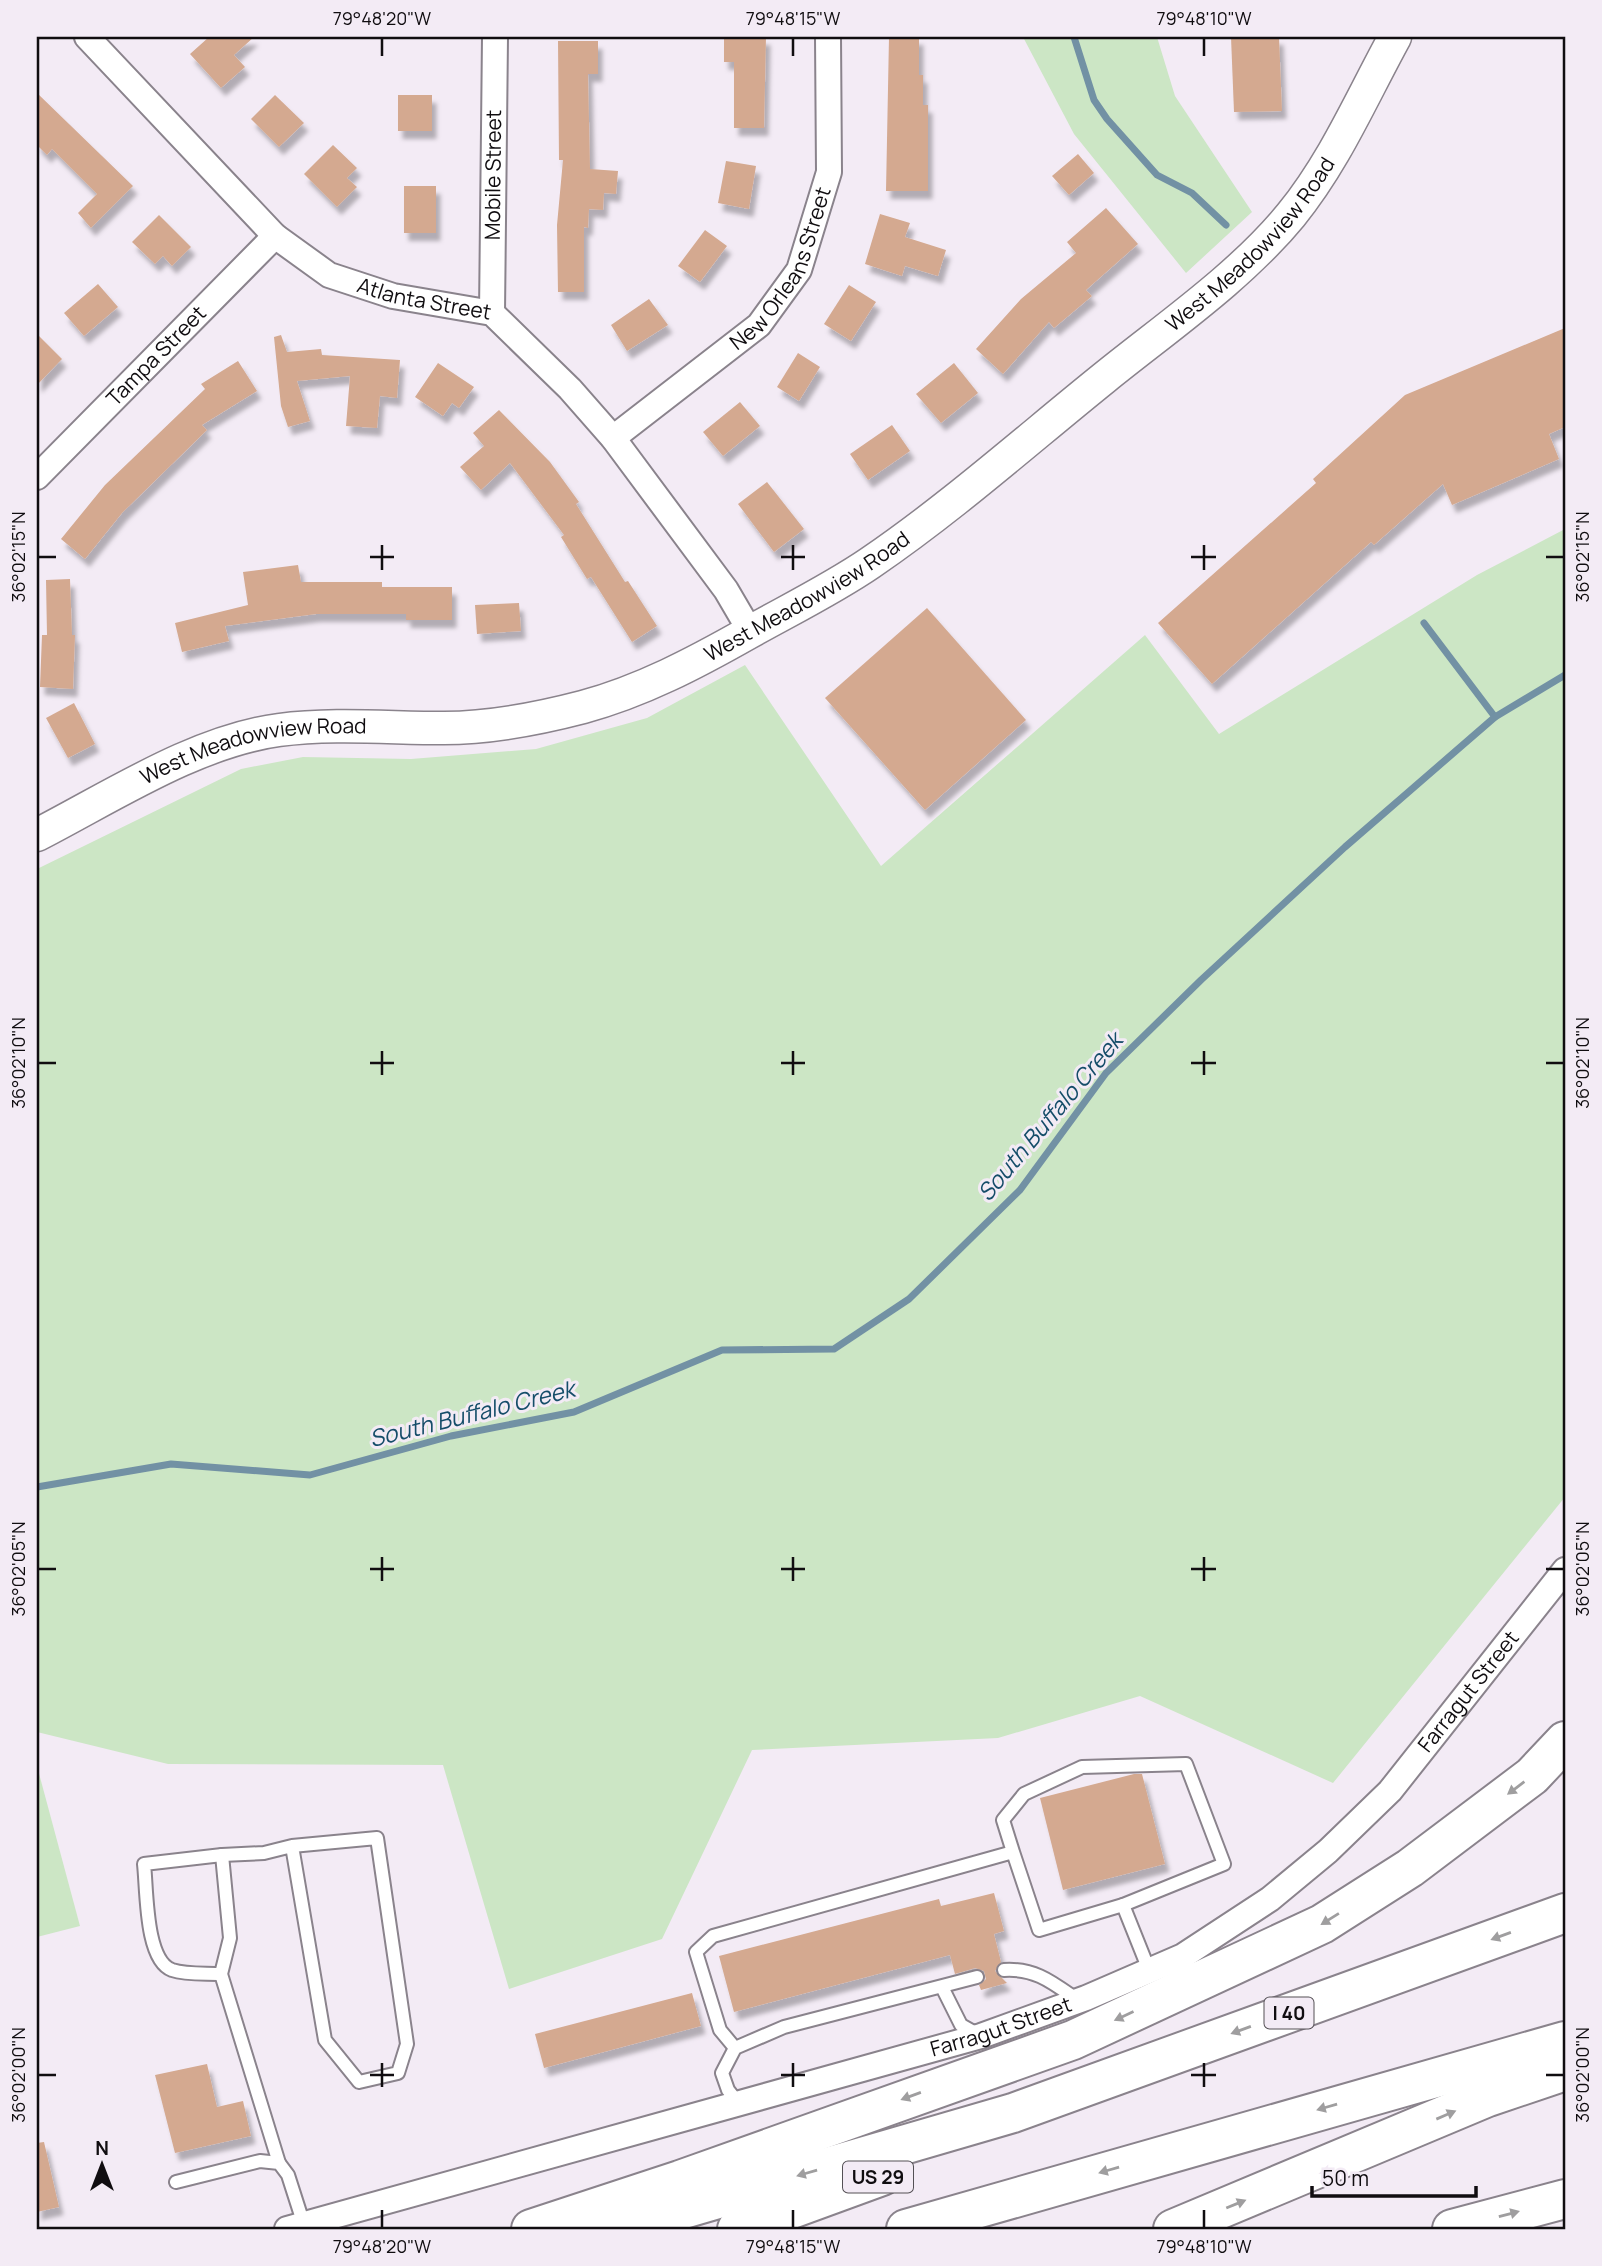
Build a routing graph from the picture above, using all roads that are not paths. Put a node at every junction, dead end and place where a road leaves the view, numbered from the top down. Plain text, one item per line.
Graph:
1 (87, 37) edge
2 (495, 37) edge
3 (828, 37) edge
4 (1395, 37) edge
5 (275, 236) junction
6 (492, 313) junction
7 (614, 438) junction
8 (37, 477) edge
9 (750, 631) junction
10 (37, 835) edge
11 (1565, 1570) edge
12 (1565, 1741) edge
13 (292, 1846) junction
14 (1013, 1852) junction
15 (222, 1855) junction
16 (1122, 1905) junction
17 (1565, 1913) edge
18 (1004, 1970) dead end
19 (1149, 1970) junction
20 (221, 1974) junction
21 (977, 1977) dead end
22 (942, 1987) junction
23 (1079, 2001) junction
24 (981, 2036) junction
25 (1565, 2041) edge
26 (735, 2048) junction
27 (1565, 2071) edge
28 (739, 2104) junction
29 (1013, 2113) junction
30 (279, 2163) junction
31 (176, 2182) dead end
32 (1565, 2199) edge
33 (1565, 2226) edge
34 (295, 2227) edge
35 (531, 2229) edge
36 (615, 2229) edge
37 (737, 2229) edge
38 (906, 2229) edge
39 (1173, 2229) edge
40 (1452, 2229) edge
41 (1553, 2229) edge

1 - 5 street, Atlanta Street
2 - 6 street, Mobile Street
3 - 7 street, New Orleans Street
4 - 9 street, West Meadowview Road
5 - 6 street, Atlanta Street
5 - 8 street, Tampa Street
6 - 7 street, Atlanta Street
7 - 9 street, Atlanta Street
9 - 10 street, West Meadowview Road
11 - 19 street, Farragut Street
12 -> 35 highway
13 - 13 lane
13 - 15 lane
14 - 16 lane
14 - 16 lane
14 - 26 lane
15 - 20 lane
15 - 20 lane
16 - 19 lane
17 -> 29 highway, I 40
18 - 23 lane
19 - 23 street, Farragut Street
20 - 30 lane
21 - 22 lane
22 - 24 lane
22 - 26 lane
23 - 24 street, Farragut Street
24 - 28 street, Farragut Street
25 -> 38 highway
26 - 28 lane
39 -> 27 highway
28 - 34 street, Farragut Street
29 -> 36 highway, I 40
29 - 37 highway, US 29
30 - 31 lane
30 - 34 lane
40 -> 32 highway
33 - 41 highway

